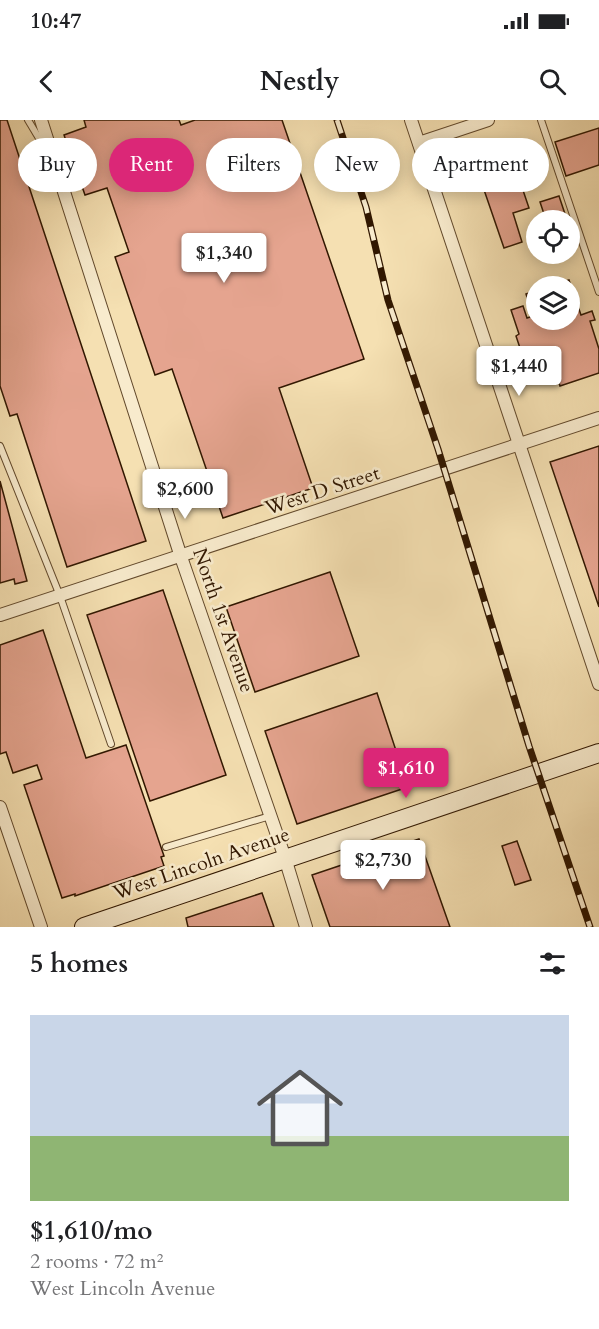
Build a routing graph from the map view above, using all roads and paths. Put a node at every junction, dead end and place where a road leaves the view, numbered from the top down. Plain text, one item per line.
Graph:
1 (28, 120) edge
2 (41, 120) edge
3 (411, 120) edge
4 (488, 120) edge
5 (541, 120) edge
6 (39, 138) edge
7 (47, 138) edge
8 (417, 138) edge
9 (434, 138) edge
10 (64, 192) edge
11 (435, 192) edge
12 (599, 292) edge
13 (599, 418) edge
14 (519, 445) junction
15 (0, 446) edge
16 (181, 557) junction
17 (60, 596) junction
18 (0, 615) edge
19 (599, 684) edge
20 (111, 744) dead end
21 (599, 753) edge
22 (0, 807) edge
23 (270, 816) junction
24 (166, 847) dead end
25 (285, 858) junction
26 (41, 927) edge
27 (84, 927) edge
28 (306, 927) edge

1 - 6 lane
2 - 7 street, North 1st Avenue
3 - 8 street
4 - 9 street
5 - 12 lane
10 - 16 street, North 1st Avenue
11 - 14 street
13 - 14 street, West D Street
14 - 16 street, West D Street
14 - 19 street
15 - 17 lane
16 - 17 street, West D Street
16 - 23 street, North 1st Avenue
17 - 18 street, West D Street
17 - 20 lane
21 - 25 street, West Lincoln Avenue
22 - 26 street
23 - 24 lane
23 - 25 street, North 1st Avenue
25 - 27 street, West Lincoln Avenue
25 - 28 street, North 1st Avenue

